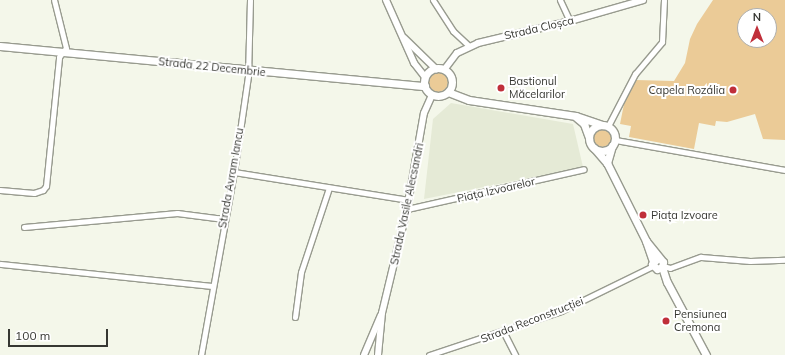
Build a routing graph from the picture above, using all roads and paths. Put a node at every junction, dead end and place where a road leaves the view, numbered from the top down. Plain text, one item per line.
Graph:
1 (54, 0) edge
2 (250, 0) edge
3 (386, 0) edge
4 (433, 0) edge
5 (560, 0) edge
6 (643, 0) edge
7 (664, 0) edge
8 (570, 21) junction
9 (404, 38) junction
10 (0, 46) edge
11 (469, 46) junction
12 (62, 52) junction
13 (440, 69) junction
14 (248, 71) junction
15 (425, 77) junction
16 (425, 86) junction
17 (448, 92) junction
18 (432, 95) junction
19 (576, 116) junction
20 (605, 125) junction
21 (589, 138) junction
22 (613, 143) junction
23 (594, 148) junction
24 (607, 164) junction
25 (584, 169) dead end
26 (785, 170) edge
27 (234, 172) junction
28 (329, 188) junction
29 (0, 190) edge
30 (409, 200) junction
31 (407, 209) junction
32 (224, 219) junction
33 (24, 227) dead end
34 (785, 260) edge
35 (0, 264) edge
36 (658, 265) junction
37 (212, 286) junction
38 (382, 313) junction
39 (295, 317) dead end
40 (503, 332) junction
41 (449, 353) edge
42 (201, 355) edge
43 (364, 355) edge
44 (378, 355) edge
45 (429, 355) edge
46 (515, 355) edge
47 (706, 355) edge

1 - 12 street
2 - 14 street, Strada Avram Iancu
3 - 9 street
4 - 11 street
5 - 8 street
6 - 8 street, Strada Cloșca
7 - 20 street
8 - 11 street, Strada Cloșca
9 - 13 street
9 - 15 street
10 - 12 main road, Strada 22 Decembrie
11 - 13 street, Strada Cloșca
12 - 14 main road, Strada 22 Decembrie
12 - 29 street
13 - 15 main road
13 - 17 main road
14 - 16 main road, Strada 22 Decembrie
14 - 27 street, Strada Avram Iancu
15 - 16 main road
16 - 18 main road
17 - 18 main road
17 - 19 main road
18 - 30 street, Strada Vasile Alecsandri
19 - 20 main road
19 - 21 main road
20 - 21 main road
20 - 22 main road
21 - 23 main road
22 - 23 main road
22 - 24 main road
22 - 26 street
23 - 24 main road
24 - 36 main road
25 - 31 street, Piața Izvoarelor
27 - 28 street
27 - 32 street, Strada Avram Iancu
28 - 30 street
28 - 39 street
30 - 31 street, Strada Vasile Alecsandri
31 - 38 street, Strada Vasile Alecsandri
32 - 33 street
32 - 37 street, Strada Avram Iancu
34 - 36 street
35 - 37 street
36 - 40 street, Strada Reconstrucției
36 - 47 main road
37 - 42 street, Strada Avram Iancu
38 - 43 street, Strada Vasile Alecsandri
38 - 44 street, Strada Vasile Alecsandri
40 - 41 street, Strada Reconstrucției
40 - 46 street
41 - 45 street, Strada Reconstrucției

